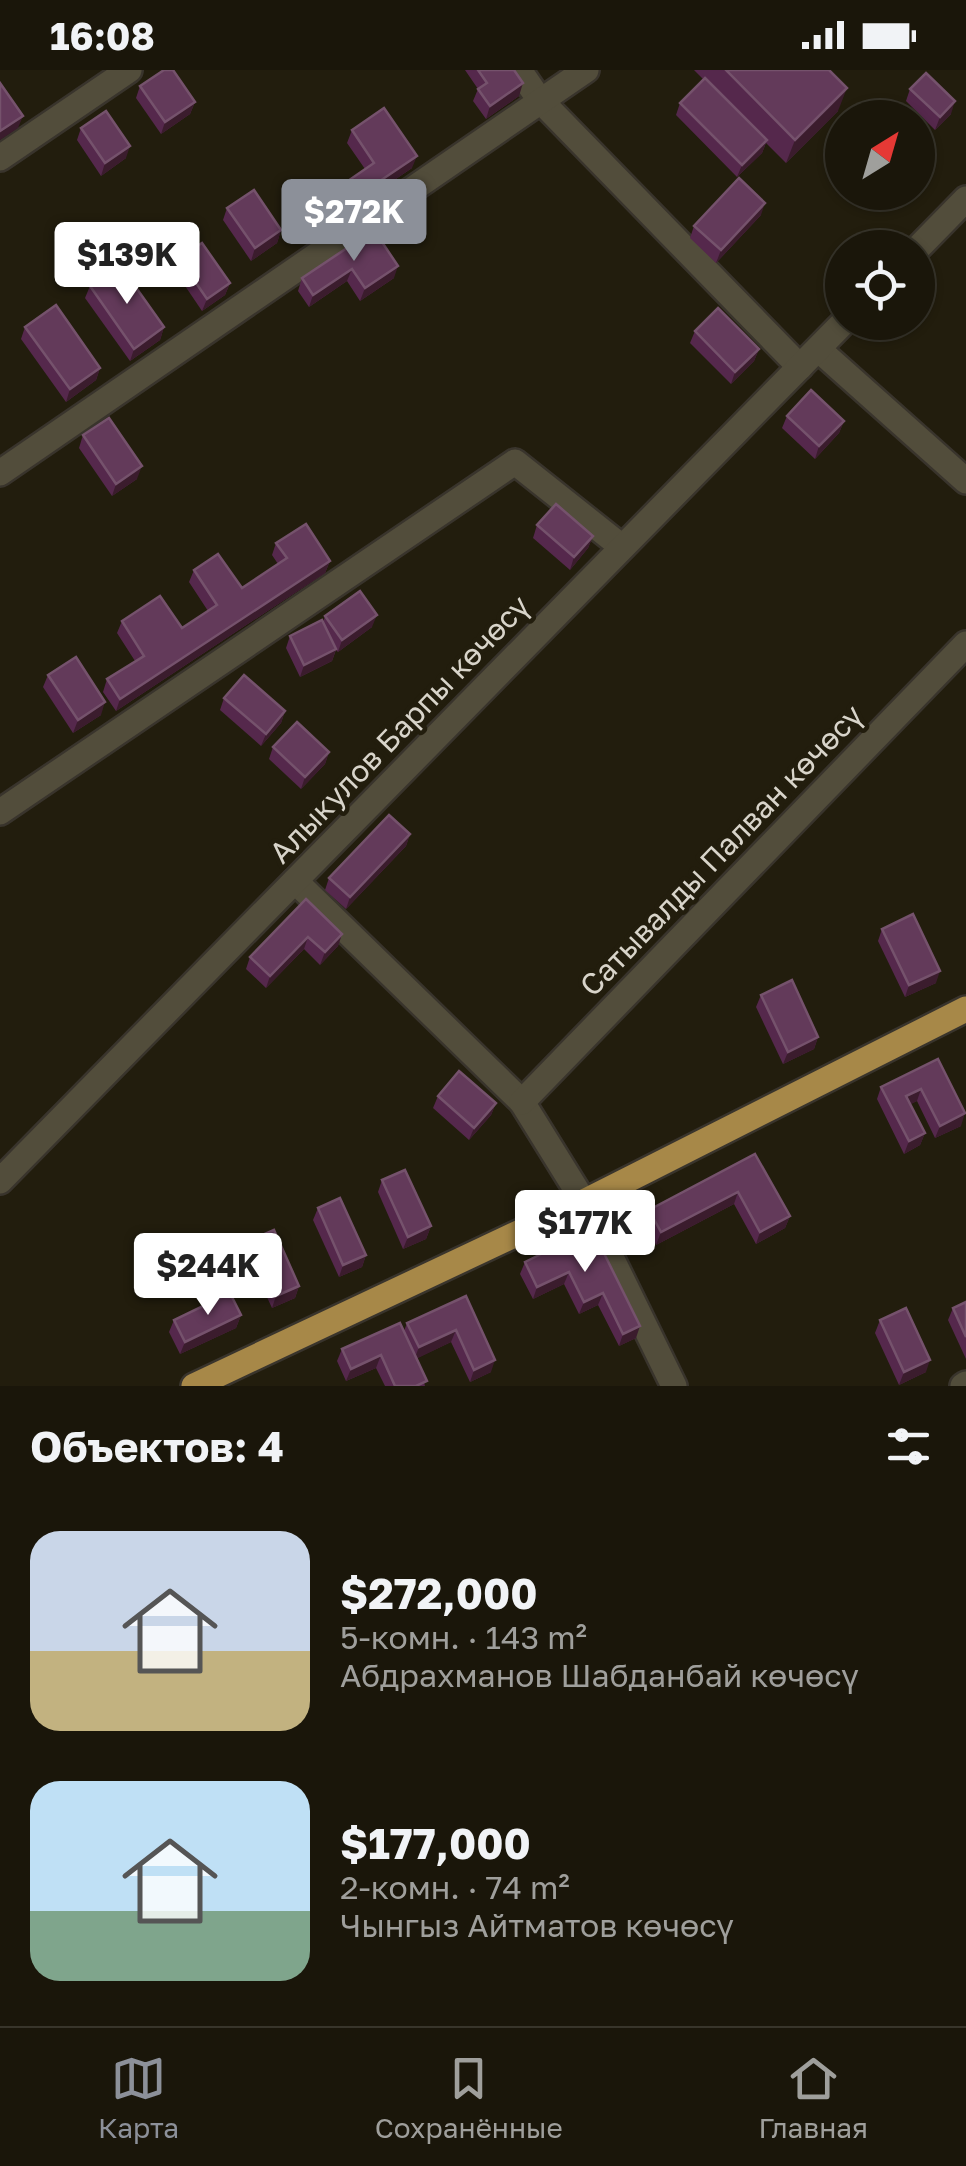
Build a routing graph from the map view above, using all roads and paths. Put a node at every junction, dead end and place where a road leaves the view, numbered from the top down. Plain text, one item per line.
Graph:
1 (128, 70) edge
2 (520, 70) edge
3 (586, 70) edge
4 (539, 99) junction
5 (0, 158) edge
6 (966, 199) edge
7 (935, 231) edge
8 (826, 340) edge
9 (809, 358) junction
10 (0, 472) edge
11 (966, 481) edge
12 (622, 548) junction
13 (966, 644) edge
14 (0, 812) edge
15 (295, 881) junction
16 (966, 1009) edge
17 (522, 1102) junction
18 (0, 1181) edge
19 (584, 1202) junction
20 (194, 1386) edge
21 (674, 1386) edge

1 - 5 street
2 - 4 street
3 - 4 street
4 - 9 street
4 - 10 street
6 - 7 street
8 - 9 street, Алыкулов Барпы көчөсү
9 - 11 street
9 - 12 street, Алыкулов Барпы көчөсү
12 - 14 street
12 - 15 street, Алыкулов Барпы көчөсү
13 - 17 street, Сатывалды Палван көчөсү
15 - 17 street
15 - 18 street, Алыкулов Барпы көчөсү
16 - 19 main road
17 - 19 street
19 - 20 main road
19 - 21 street

